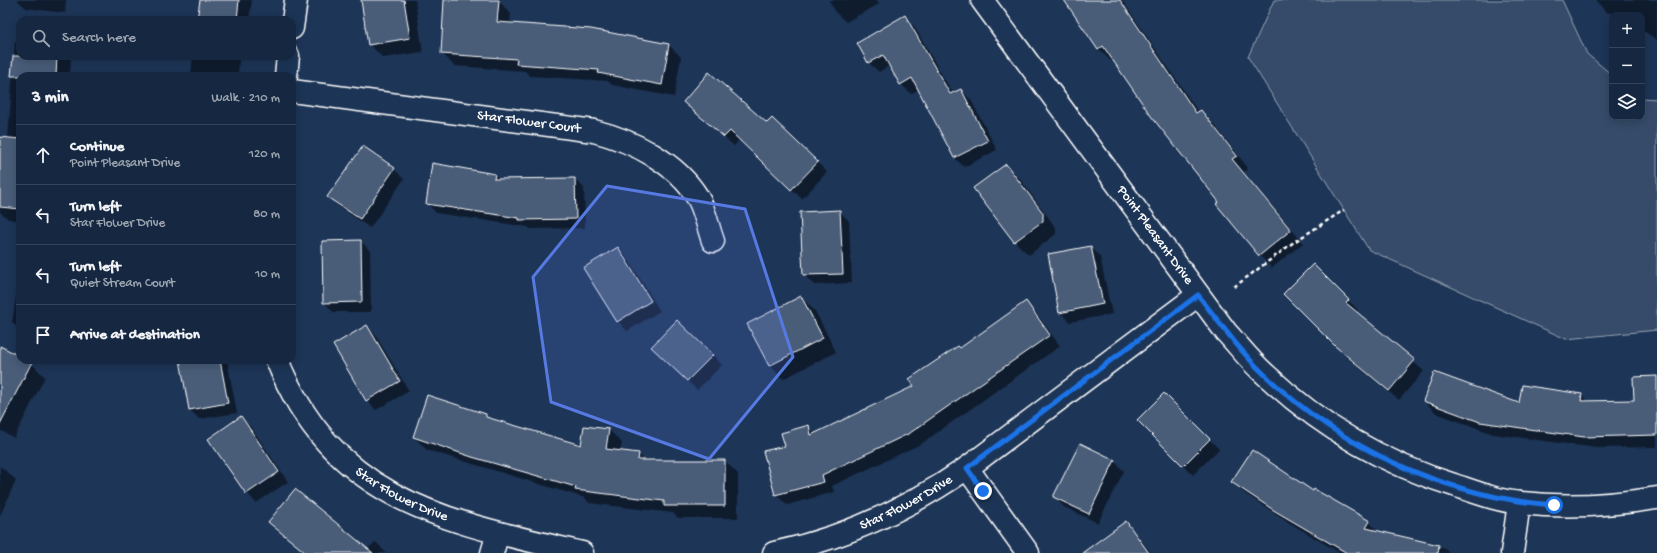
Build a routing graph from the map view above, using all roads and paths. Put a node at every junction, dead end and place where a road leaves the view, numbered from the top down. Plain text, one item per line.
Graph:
1 (296, 0) edge
2 (982, 0) edge
3 (294, 16) edge
4 (288, 60) edge
5 (286, 72) edge
6 (296, 92) edge
7 (1344, 210) dead end
8 (713, 241) dead end
9 (1234, 287) dead end
10 (1198, 295) junction
11 (279, 364) edge
12 (967, 468) junction
13 (1657, 498) edge
14 (1519, 503) junction
15 (495, 543) edge
16 (582, 553) edge
17 (774, 553) edge
18 (1028, 553) edge
19 (1512, 553) edge

1 - 3 street
2 - 10 street, Point Pleasant Drive
4 - 5 street
6 - 8 street, Star Flower Court
7 - 9 path
10 - 12 street, Star Flower Drive
10 - 14 street, Point Pleasant Drive
11 - 15 street, Star Flower Drive
12 - 17 street, Star Flower Drive
12 - 18 street
13 - 14 street, Point Pleasant Drive
14 - 19 street
15 - 16 street, Star Flower Drive

